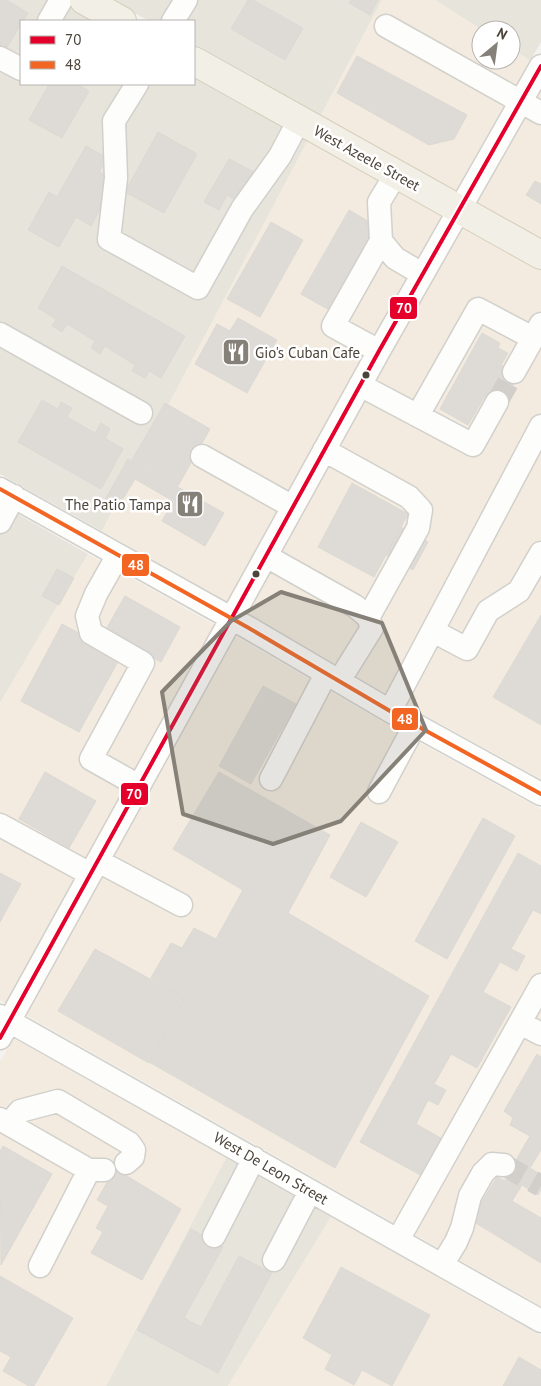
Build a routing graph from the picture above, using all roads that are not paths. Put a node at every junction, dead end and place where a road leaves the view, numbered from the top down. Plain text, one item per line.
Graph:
1 (61, 0) edge
2 (84, 0) edge
3 (186, 0) edge
4 (50, 20) edge
5 (120, 20) edge
6 (174, 20) edge
7 (386, 26) dead end
8 (0, 58) edge
9 (195, 62) edge
10 (541, 66) edge
11 (20, 68) edge
12 (136, 85) edge
13 (520, 101) junction
14 (541, 113) edge
15 (299, 120) junction
16 (396, 174) junction
17 (458, 209) junction
18 (381, 242) junction
19 (541, 255) edge
20 (422, 274) junction
21 (537, 331) edge
22 (0, 334) edge
23 (379, 351) junction
24 (514, 372) tunnel mouth
25 (360, 384) junction
26 (496, 402) tunnel mouth
27 (141, 413) dead end
28 (418, 415) junction
29 (541, 426) edge
30 (324, 450) junction
31 (202, 456) dead end
32 (7, 492) edge
33 (293, 507) junction
34 (0, 522) edge
35 (541, 553) edge
36 (118, 555) junction
37 (266, 556) junction
38 (368, 618) junction
39 (231, 619) junction
40 (433, 631) junction
41 (333, 678) junction
42 (390, 711) junction
43 (415, 725) junction
44 (271, 779) dead end
45 (139, 786) junction
46 (379, 792) dead end
47 (541, 794) edge
48 (0, 825) edge
49 (94, 868) junction
50 (180, 905) dead end
51 (541, 985) edge
52 (520, 1022) junction
53 (3, 1025) edge
54 (541, 1034) edge
55 (5, 1121) edge
56 (254, 1158) junction
57 (126, 1163) dead end
58 (504, 1165) dead end
59 (310, 1191) junction
60 (214, 1236) dead end
61 (398, 1240) junction
62 (274, 1260) dead end
63 (442, 1265) junction
64 (40, 1266) dead end
65 (540, 1317) edge

1 - 4 street
2 - 5 main road
3 - 6 street
7 - 13 street
8 - 11 street
9 - 15 main road, West Azeele Street
10 - 13 street
12 - 15 street
13 - 14 street
13 - 17 street
15 - 16 main road, West Azeele Street
16 - 17 main road, West Azeele Street
16 - 18 street
17 - 19 main road, West Azeele Street
17 - 20 street
18 - 20 street
18 - 23 street
20 - 23 street
21 - 24 street
21 - 28 street
22 - 27 street
23 - 25 street
25 - 28 street
25 - 30 street
26 - 28 street
29 - 40 street
30 - 33 street
30 - 38 street
31 - 33 street
32 - 34 street
32 - 36 street
33 - 37 street
35 - 40 street
36 - 39 street
36 - 45 street
37 - 38 street
37 - 39 street
38 - 41 street
39 - 41 street
39 - 45 street
40 - 42 street
41 - 42 street
41 - 44 street
42 - 43 street
43 - 46 street
43 - 47 street
45 - 49 street
48 - 49 street
49 - 50 street
49 - 53 street
51 - 52 street
52 - 54 street
52 - 61 street
53 - 56 street, West De Leon Street
55 - 57 street
55 - 64 street
56 - 59 street, West De Leon Street
56 - 60 street
58 - 63 street
59 - 61 street, West De Leon Street
59 - 62 street
61 - 63 street, West De Leon Street
63 - 65 street, West De Leon Street

